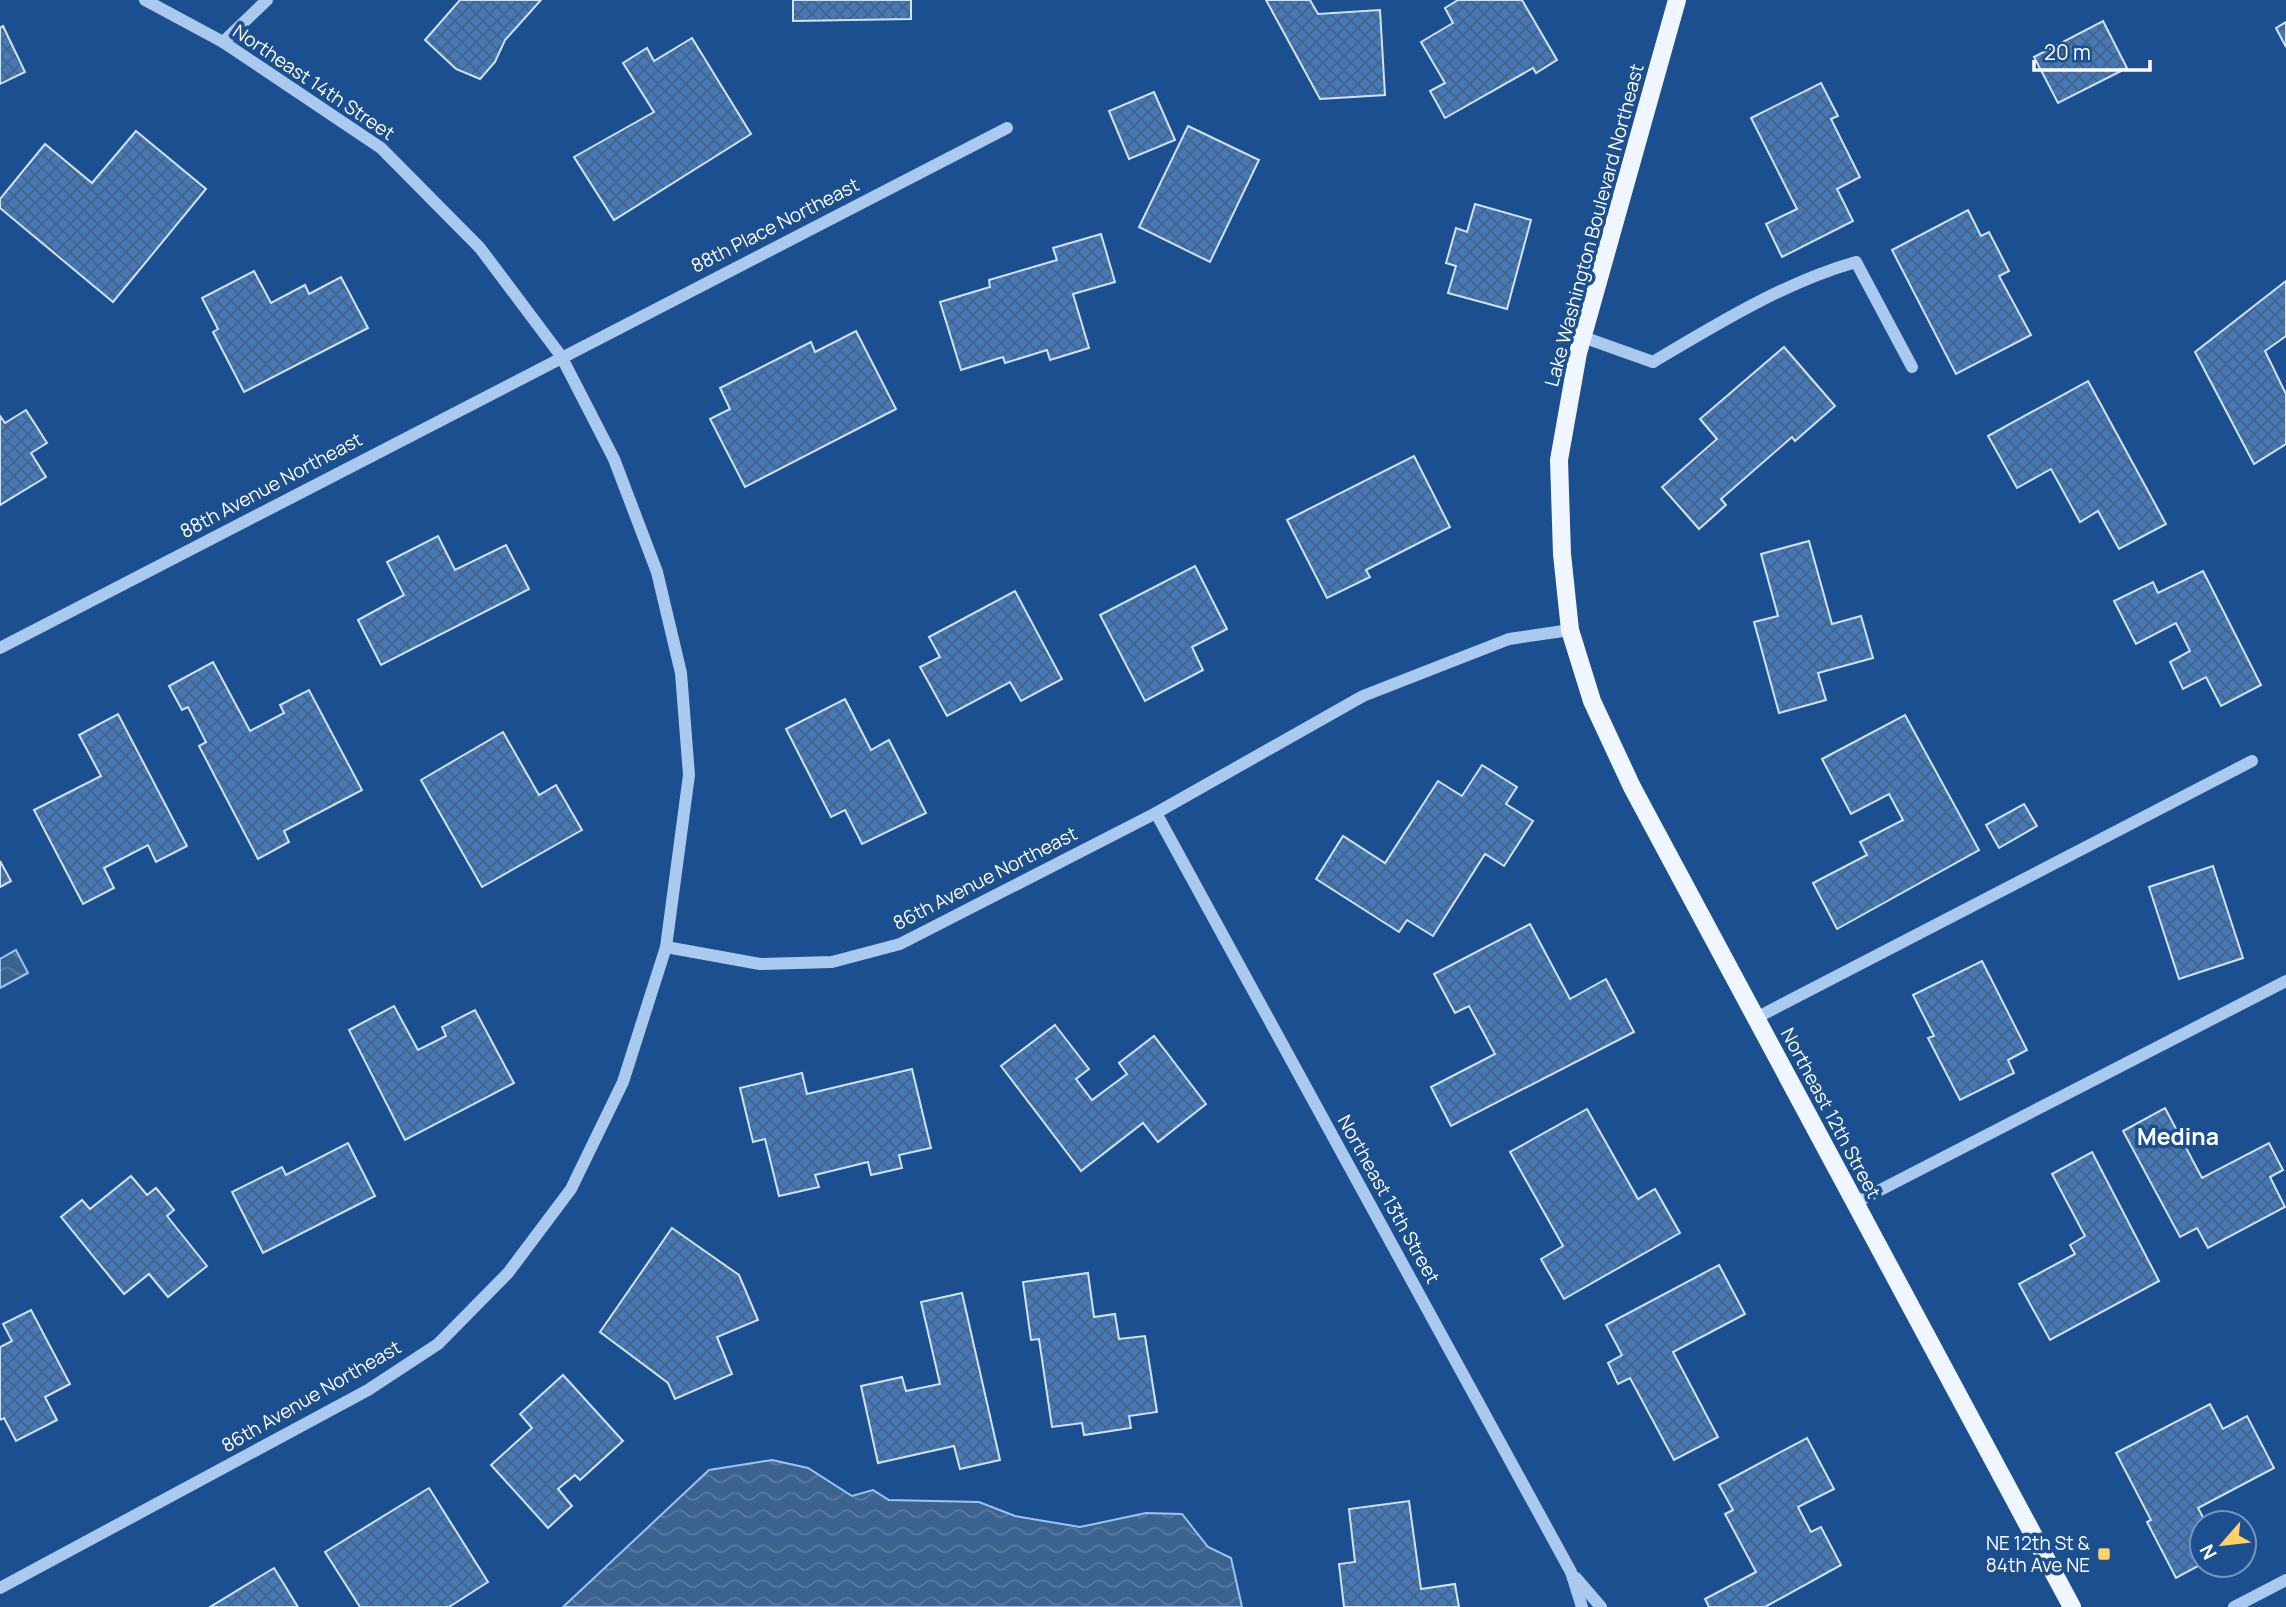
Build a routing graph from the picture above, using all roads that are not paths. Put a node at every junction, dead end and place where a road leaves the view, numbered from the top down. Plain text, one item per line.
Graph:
1 (145, 0) edge
2 (267, 0) edge
3 (1677, 0) edge
4 (223, 42) junction
5 (1007, 128) dead end
6 (1583, 337) junction
7 (561, 356) junction
8 (1912, 366) dead end
9 (1570, 631) junction
10 (0, 648) edge
11 (2252, 761) dead end
12 (1156, 813) junction
13 (666, 947) junction
14 (2286, 981) edge
15 (1756, 1018) junction
16 (1855, 1203) junction
17 (1571, 1572) junction
18 (2286, 1580) edge
19 (0, 1588) edge
20 (1582, 1607) edge
21 (1601, 1607) edge
22 (2072, 1607) edge
23 (2234, 1607) edge

1 - 4 street, Northeast 14th Street
2 - 4 street
3 - 6 main road, Lake Washington Boulevard Northeast
4 - 7 street, Northeast 14th Street
5 - 7 street, 88th Place Northeast
6 - 8 street
6 - 9 main road, Lake Washington Boulevard Northeast
7 - 10 street, 88th Avenue Northeast
7 - 13 street, Northeast 14th Street
9 - 12 street, 86th Avenue Northeast
9 - 15 main road, Northeast 12th Street
11 - 15 street
12 - 13 street, 86th Avenue Northeast
12 - 17 street, Northeast 13th Street
13 - 19 street, 86th Avenue Northeast
14 - 16 street
15 - 16 main road, Northeast 12th Street
16 - 22 main road, Northeast 12th Street
17 - 20 street, Northeast 13th Street
17 - 21 street
18 - 23 street

